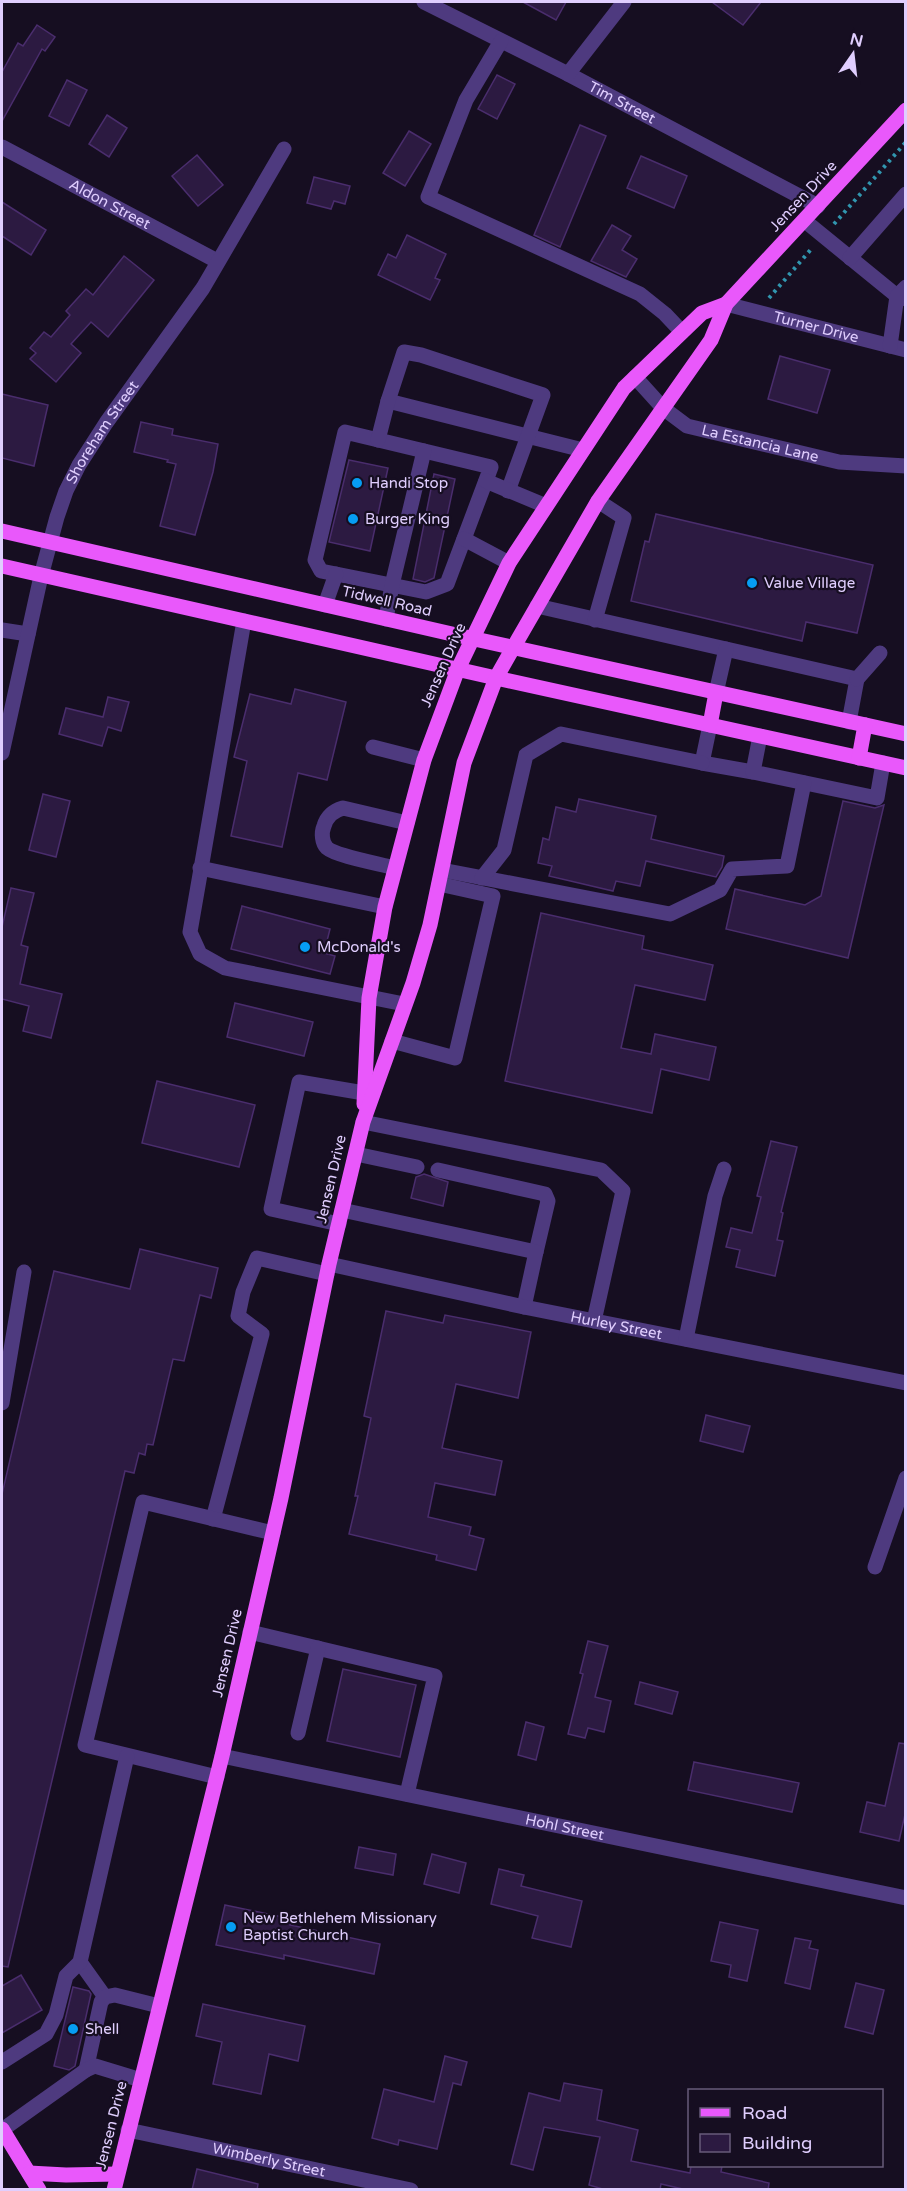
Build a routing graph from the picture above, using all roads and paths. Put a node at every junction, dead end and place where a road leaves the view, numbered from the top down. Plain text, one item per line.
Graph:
1 (428, 2) edge
2 (624, 2) edge
3 (501, 41) junction
4 (568, 74) junction
5 (906, 110) edge
6 (906, 142) edge
7 (2, 147) edge
8 (284, 149) dead end
9 (906, 194) edge
10 (818, 206) junction
11 (805, 221) junction
12 (823, 236) junction
13 (850, 258) junction
14 (217, 261) junction
15 (903, 294) edge
16 (768, 299) dead end
17 (726, 304) junction
18 (682, 332) junction
19 (890, 346) junction
20 (906, 350) edge
21 (635, 377) junction
22 (388, 401) junction
23 (663, 408) junction
24 (529, 437) junction
25 (378, 440) junction
26 (583, 450) junction
27 (424, 451) junction
28 (906, 466) edge
29 (486, 481) junction
30 (508, 491) junction
31 (598, 501) junction
32 (546, 506) junction
33 (2, 531) edge
34 (464, 539) junction
35 (50, 543) junction
36 (509, 563) junction
37 (2, 566) edge
38 (336, 574) junction
39 (41, 576) junction
40 (392, 585) junction
41 (326, 605) junction
42 (537, 606) junction
43 (386, 619) junction
44 (595, 620) junction
45 (244, 621) junction
46 (2, 630) edge
47 (28, 634) junction
48 (474, 639) junction
49 (513, 648) junction
50 (726, 649) junction
51 (880, 652) dead end
52 (458, 669) junction
53 (496, 678) junction
54 (857, 679) junction
55 (716, 693) junction
56 (849, 722) junction
57 (710, 725) junction
58 (865, 726) junction
59 (906, 734) edge
60 (760, 736) junction
61 (373, 747) dead end
62 (2, 753) edge
63 (859, 758) junction
64 (424, 760) junction
65 (702, 763) junction
66 (883, 763) junction
67 (906, 768) edge
68 (753, 772) junction
69 (804, 783) junction
70 (407, 823) junction
71 (200, 868) junction
72 (395, 868) junction
73 (440, 877) junction
74 (482, 878) junction
75 (385, 907) junction
76 (369, 998) junction
77 (404, 1004) junction
78 (392, 1041) junction
79 (364, 1093) junction
80 (363, 1122) junction
81 (356, 1154) junction
82 (417, 1167) dead end
83 (724, 1169) dead end
84 (438, 1170) dead end
85 (341, 1217) junction
86 (536, 1252) junction
87 (328, 1269) junction
88 (24, 1272) dead end
89 (524, 1307) junction
90 (594, 1321) junction
91 (686, 1339) junction
92 (906, 1383) edge
93 (2, 1403) edge
94 (906, 1478) edge
95 (213, 1519) junction
96 (273, 1533) junction
97 (875, 1567) dead end
98 (250, 1632) junction
99 (318, 1648) junction
100 (298, 1733) dead end
101 (127, 1756) junction
102 (222, 1756) junction
103 (217, 1777) junction
104 (407, 1794) junction
105 (906, 1898) edge
106 (80, 1962) junction
107 (105, 1997) junction
108 (159, 2006) junction
109 (2, 2062) edge
110 (86, 2070) junction
111 (141, 2080) junction
112 (2, 2129) edge
113 (128, 2130) junction
114 (29, 2173) junction
115 (117, 2174) junction
116 (39, 2190) edge
117 (114, 2190) edge
118 (411, 2190) edge

1 - 3 street, Tim Street
2 - 4 street
3 - 4 street, Tim Street
3 - 18 street
4 - 10 street, Tim Street
5 - 10 main road, Jensen Drive
6 - 12 path
7 - 14 street, Aldon Street
8 - 14 street, Shoreham Street
9 - 13 street
10 - 11 main road, Jensen Drive
11 - 12 street
11 - 17 main road, Jensen Drive
12 - 13 street
12 - 16 path
13 - 15 street
14 - 35 street, Shoreham Street
15 - 19 street
17 - 18 main road, Jensen Drive
17 - 19 street, Turner Drive
17 - 23 main road, Jensen Drive
18 - 21 main road, Jensen Drive
19 - 20 street, Turner Drive
21 - 23 street, La Estancia Lane
21 - 26 main road, Jensen Drive
22 - 24 street
22 - 24 street
22 - 25 street
23 - 28 street, La Estancia Lane
23 - 31 main road, Jensen Drive
24 - 26 street
24 - 30 street
25 - 27 street
25 - 38 street
26 - 32 main road, Jensen Drive
27 - 29 street
27 - 40 street
29 - 30 street
29 - 34 street
30 - 32 street
31 - 42 main road, Jensen Drive
31 - 44 street
32 - 36 main road, Jensen Drive
33 - 35 main road, Tidwell Road
34 - 36 street
34 - 40 street
35 - 39 street, Shoreham Street
35 - 41 main road, Tidwell Road
36 - 48 main road, Jensen Drive
37 - 39 main road
38 - 40 street
38 - 41 street
39 - 45 main road
39 - 47 street, Shoreham Street
40 - 43 street
41 - 43 main road, Tidwell Road
42 - 44 street
42 - 49 main road, Jensen Drive
43 - 48 main road, Tidwell Road
44 - 50 street
45 - 52 main road
45 - 71 street
46 - 47 street
47 - 62 street, Shoreham Street
48 - 49 main road, Tidwell Road
48 - 52 main road, Jensen Drive
49 - 53 main road, Jensen Drive
49 - 55 main road, Tidwell Road
50 - 54 street
50 - 55 street
51 - 54 street
52 - 53 main road
52 - 64 main road, Jensen Drive
53 - 57 main road
53 - 73 main road, Jensen Drive
54 - 56 street
55 - 56 main road, Tidwell Road
55 - 57 main road
56 - 58 main road, Tidwell Road
57 - 60 main road
57 - 65 street
58 - 59 main road, Tidwell Road
58 - 63 main road
60 - 63 main road
60 - 68 street
61 - 64 street
63 - 66 main road
64 - 70 main road, Jensen Drive
65 - 68 street
65 - 74 street
66 - 67 main road
66 - 69 street
68 - 69 street
69 - 74 street
70 - 72 main road, Jensen Drive
70 - 72 street
71 - 75 street
71 - 76 street
72 - 75 main road, Jensen Drive
73 - 74 street
73 - 77 main road, Jensen Drive
73 - 78 street
75 - 76 main road, Jensen Drive
76 - 77 street
76 - 79 main road, Jensen Drive
77 - 78 main road, Jensen Drive
78 - 80 main road, Jensen Drive
79 - 80 main road, Jensen Drive
79 - 85 street
80 - 81 main road, Jensen Drive
80 - 90 street
81 - 82 street
81 - 85 main road, Jensen Drive
83 - 91 street
84 - 86 street
85 - 86 street
85 - 87 main road, Jensen Drive
86 - 89 street
87 - 89 street, Hurley Street
87 - 95 street, Hurley Street
87 - 96 main road, Jensen Drive
88 - 93 street
89 - 90 street, Hurley Street
90 - 91 street, Hurley Street
91 - 92 street, Hurley Street
94 - 97 street
95 - 96 street
95 - 101 street
96 - 98 main road, Jensen Drive
98 - 99 street
98 - 102 main road, Jensen Drive
99 - 100 street
99 - 104 street
101 - 103 street
101 - 106 street
102 - 103 main road, Jensen Drive
102 - 104 street, Hohl Street
103 - 108 main road, Jensen Drive
104 - 105 street, Hohl Street
106 - 107 street
106 - 109 street
107 - 108 street
107 - 110 street
108 - 111 main road, Jensen Drive
110 - 111 street
110 - 112 street
111 - 113 main road, Jensen Drive
112 - 114 main road
113 - 115 main road, Jensen Drive
113 - 118 street, Wimberly Street
114 - 115 main road
114 - 116 main road
115 - 117 main road, Jensen Drive

